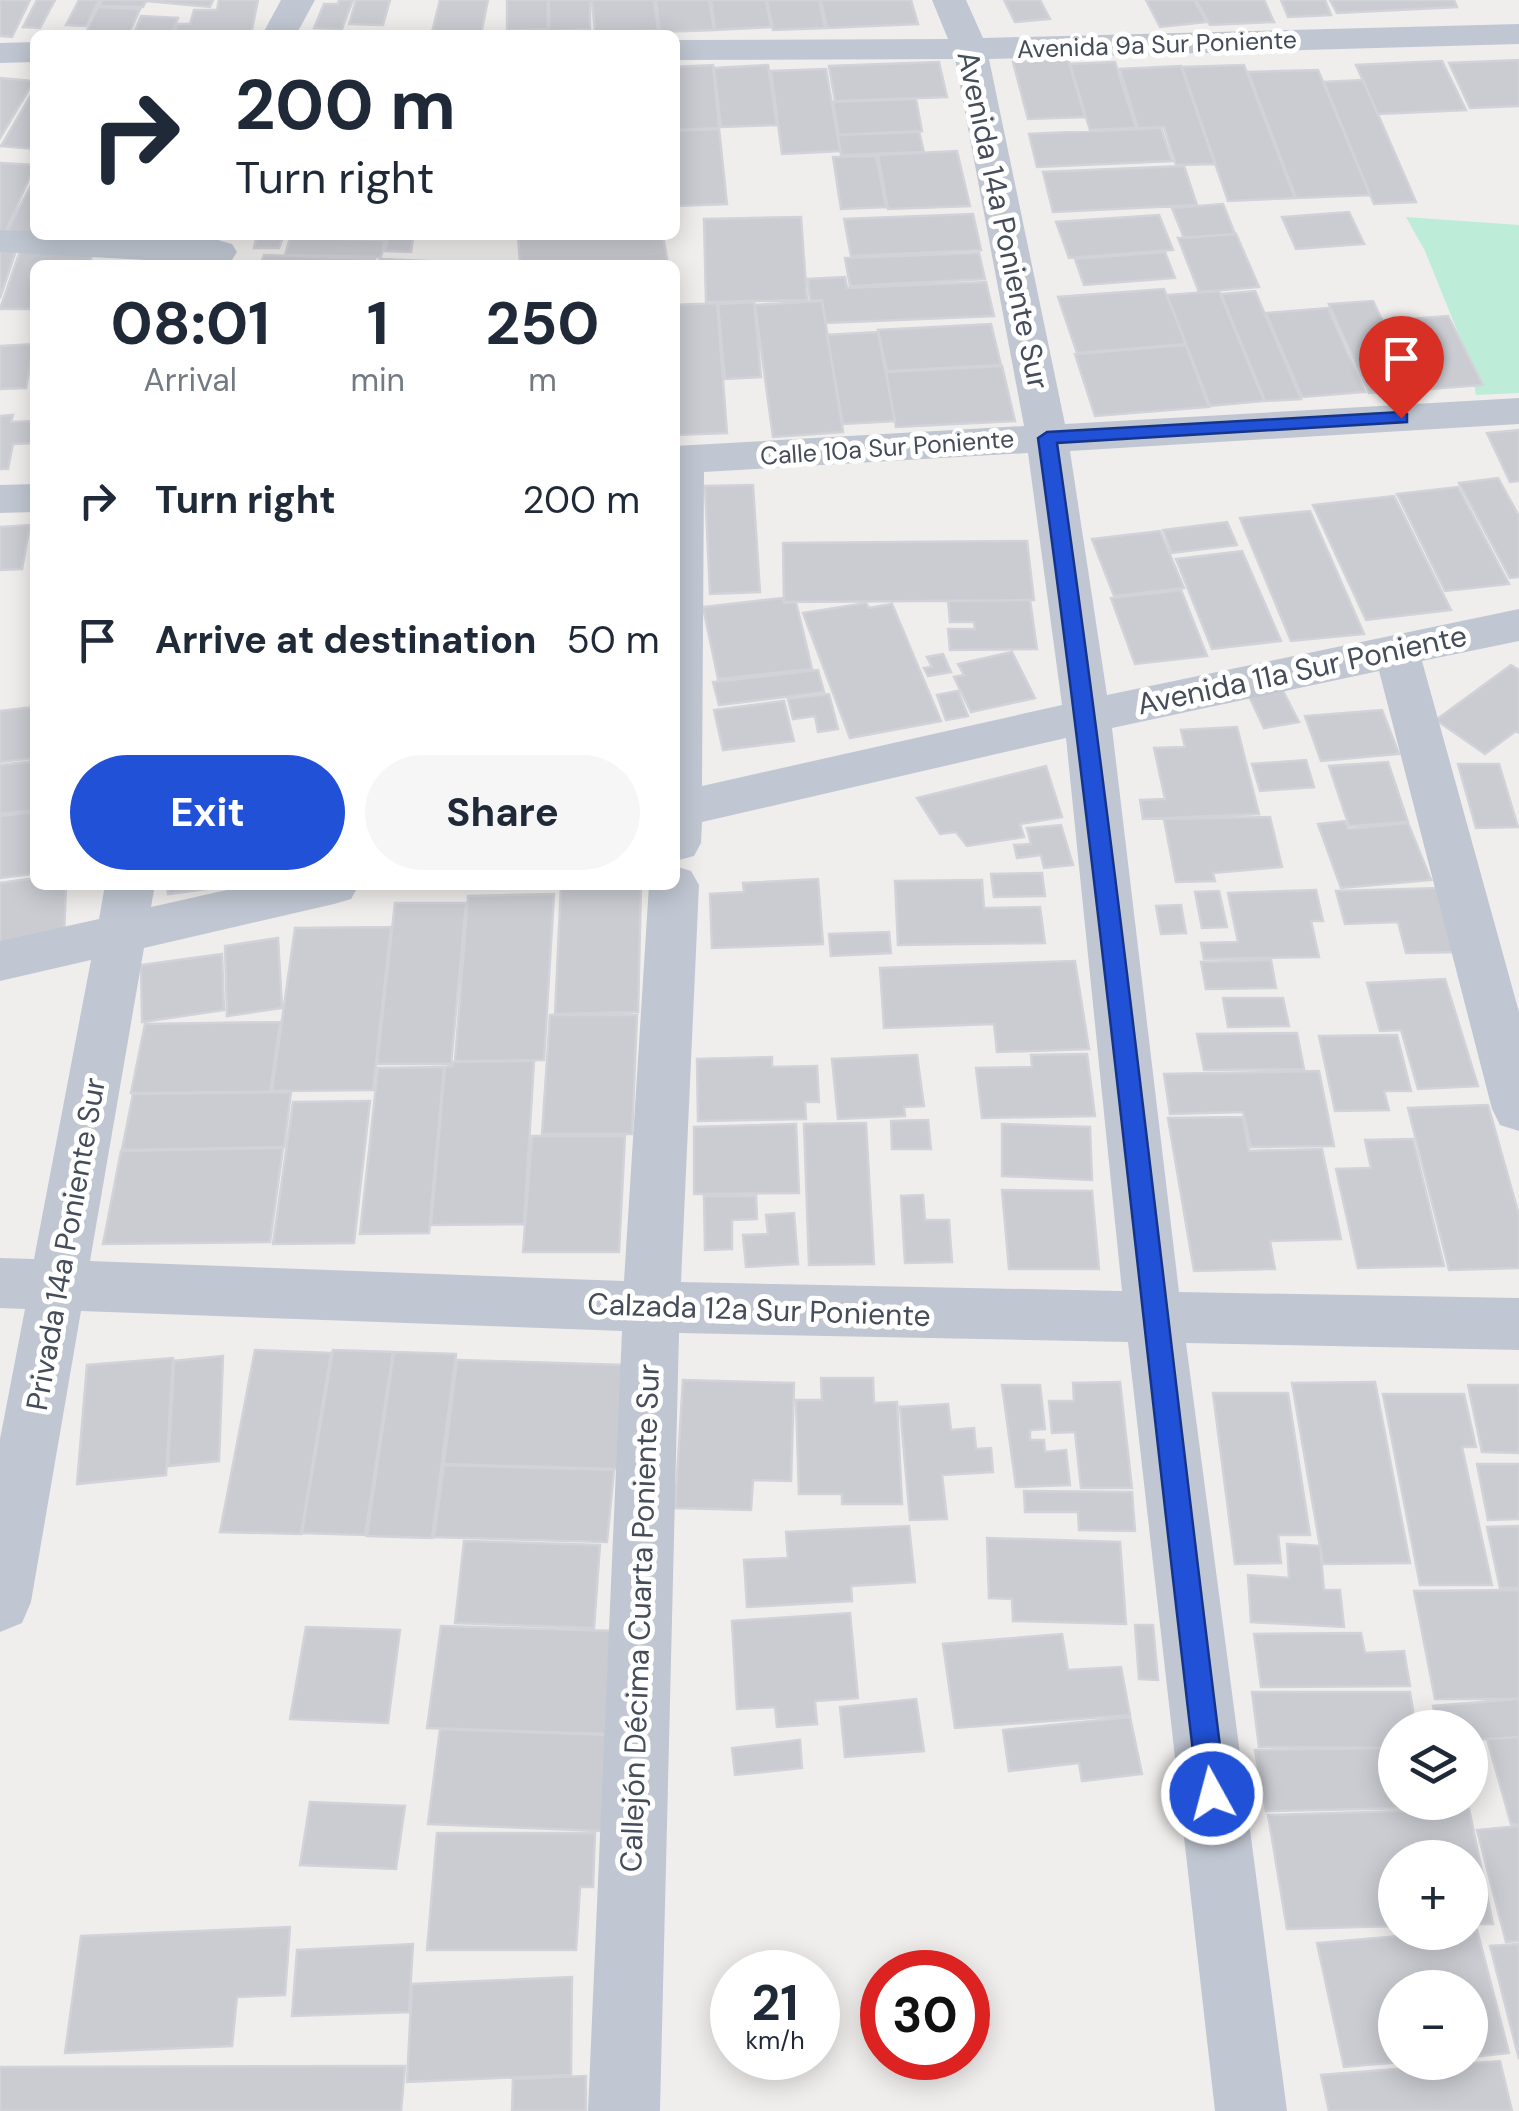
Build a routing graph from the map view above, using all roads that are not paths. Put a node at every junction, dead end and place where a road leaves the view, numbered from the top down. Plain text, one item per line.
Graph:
1 (298, 0) edge
2 (949, 0) edge
3 (282, 30) edge
4 (1519, 34) edge
5 (970, 49) junction
6 (680, 50) edge
7 (30, 52) edge
8 (0, 53) edge
9 (0, 240) edge
10 (219, 251) edge
11 (1519, 412) edge
12 (1047, 438) junction
13 (680, 460) edge
14 (30, 498) edge
15 (0, 499) edge
16 (1519, 626) edge
17 (1396, 649) junction
18 (1087, 716) junction
19 (680, 809) edge
20 (289, 890) edge
21 (674, 890) edge
22 (127, 908) edge
23 (0, 961) edge
24 (1519, 1108) edge
25 (58, 1283) junction
26 (0, 1284) edge
27 (650, 1308) junction
28 (1154, 1320) junction
29 (1519, 1324) edge
30 (0, 1602) edge
31 (624, 2111) edge
32 (1251, 2111) edge

1 - 3 street
2 - 5 street, Avenida 14a Poniente Sur
4 - 5 street, Avenida 9a Sur Poniente
5 - 6 street, Avenida 9a Sur Poniente
5 - 12 street, Avenida 14a Poniente Sur
7 - 8 street
9 - 10 street
11 - 12 street, Calle 10a Sur Poniente
12 - 13 street, Calle 10a Sur Poniente
12 - 18 street, Avenida 14a Poniente Sur
14 - 15 street
16 - 17 street, Avenida 11a Sur Poniente
17 - 18 street, Avenida 11a Sur Poniente
17 - 24 street
18 - 19 street, Avenida 11a Sur Poniente
18 - 28 street, Avenida 14a Poniente Sur
20 - 22 street
21 - 27 street, Callejón Décima Cuarta Poniente Sur
22 - 23 street
22 - 25 street, Privada 14a Poniente Sur
25 - 26 street, Calzada 12a Sur Poniente
25 - 27 street, Calzada 12a Sur Poniente
25 - 30 street, Privada 14a Poniente Sur
27 - 28 street, Calzada 12a Sur Poniente
27 - 31 street, Callejón Décima Cuarta Poniente Sur
28 - 29 street, Calzada 12a Sur Poniente
28 - 32 street, Avenida 14a Poniente Sur

